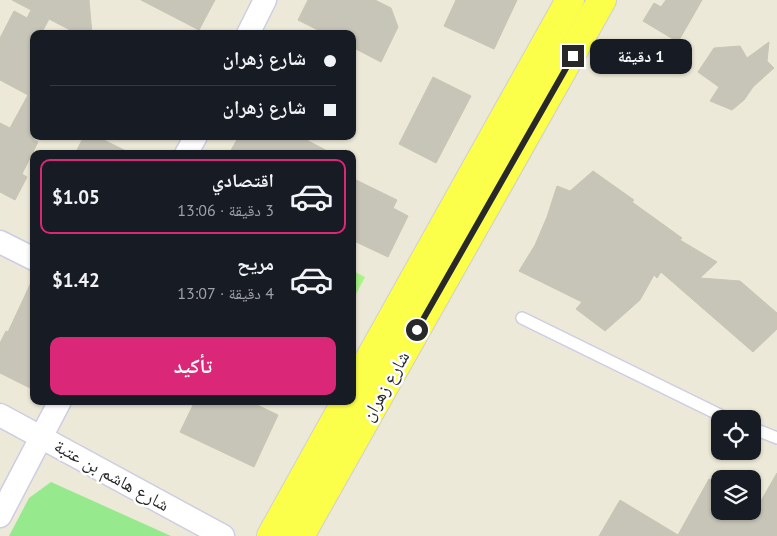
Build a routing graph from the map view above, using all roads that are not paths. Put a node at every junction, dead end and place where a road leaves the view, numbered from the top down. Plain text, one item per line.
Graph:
1 (265, 0) edge
2 (570, 0) edge
3 (602, 0) edge
4 (250, 30) edge
5 (0, 242) edge
6 (30, 257) edge
7 (522, 318) dead end
8 (356, 383) edge
9 (58, 405) edge
10 (344, 405) edge
11 (711, 411) edge
12 (0, 415) edge
13 (761, 432) edge
14 (42, 437) junction
15 (777, 438) edge
16 (0, 516) edge
17 (223, 536) edge
18 (271, 536) edge
19 (300, 536) edge

1 - 4 street
2 - 8 main road, شارع زهران
3 - 19 main road, شارع زهران
5 - 6 street
7 - 11 lane
9 - 14 street
10 - 18 main road, شارع زهران
12 - 14 street, شارع هاشم بن عتبة
13 - 15 lane
14 - 16 street
14 - 17 street, شارع هاشم بن عتبة

